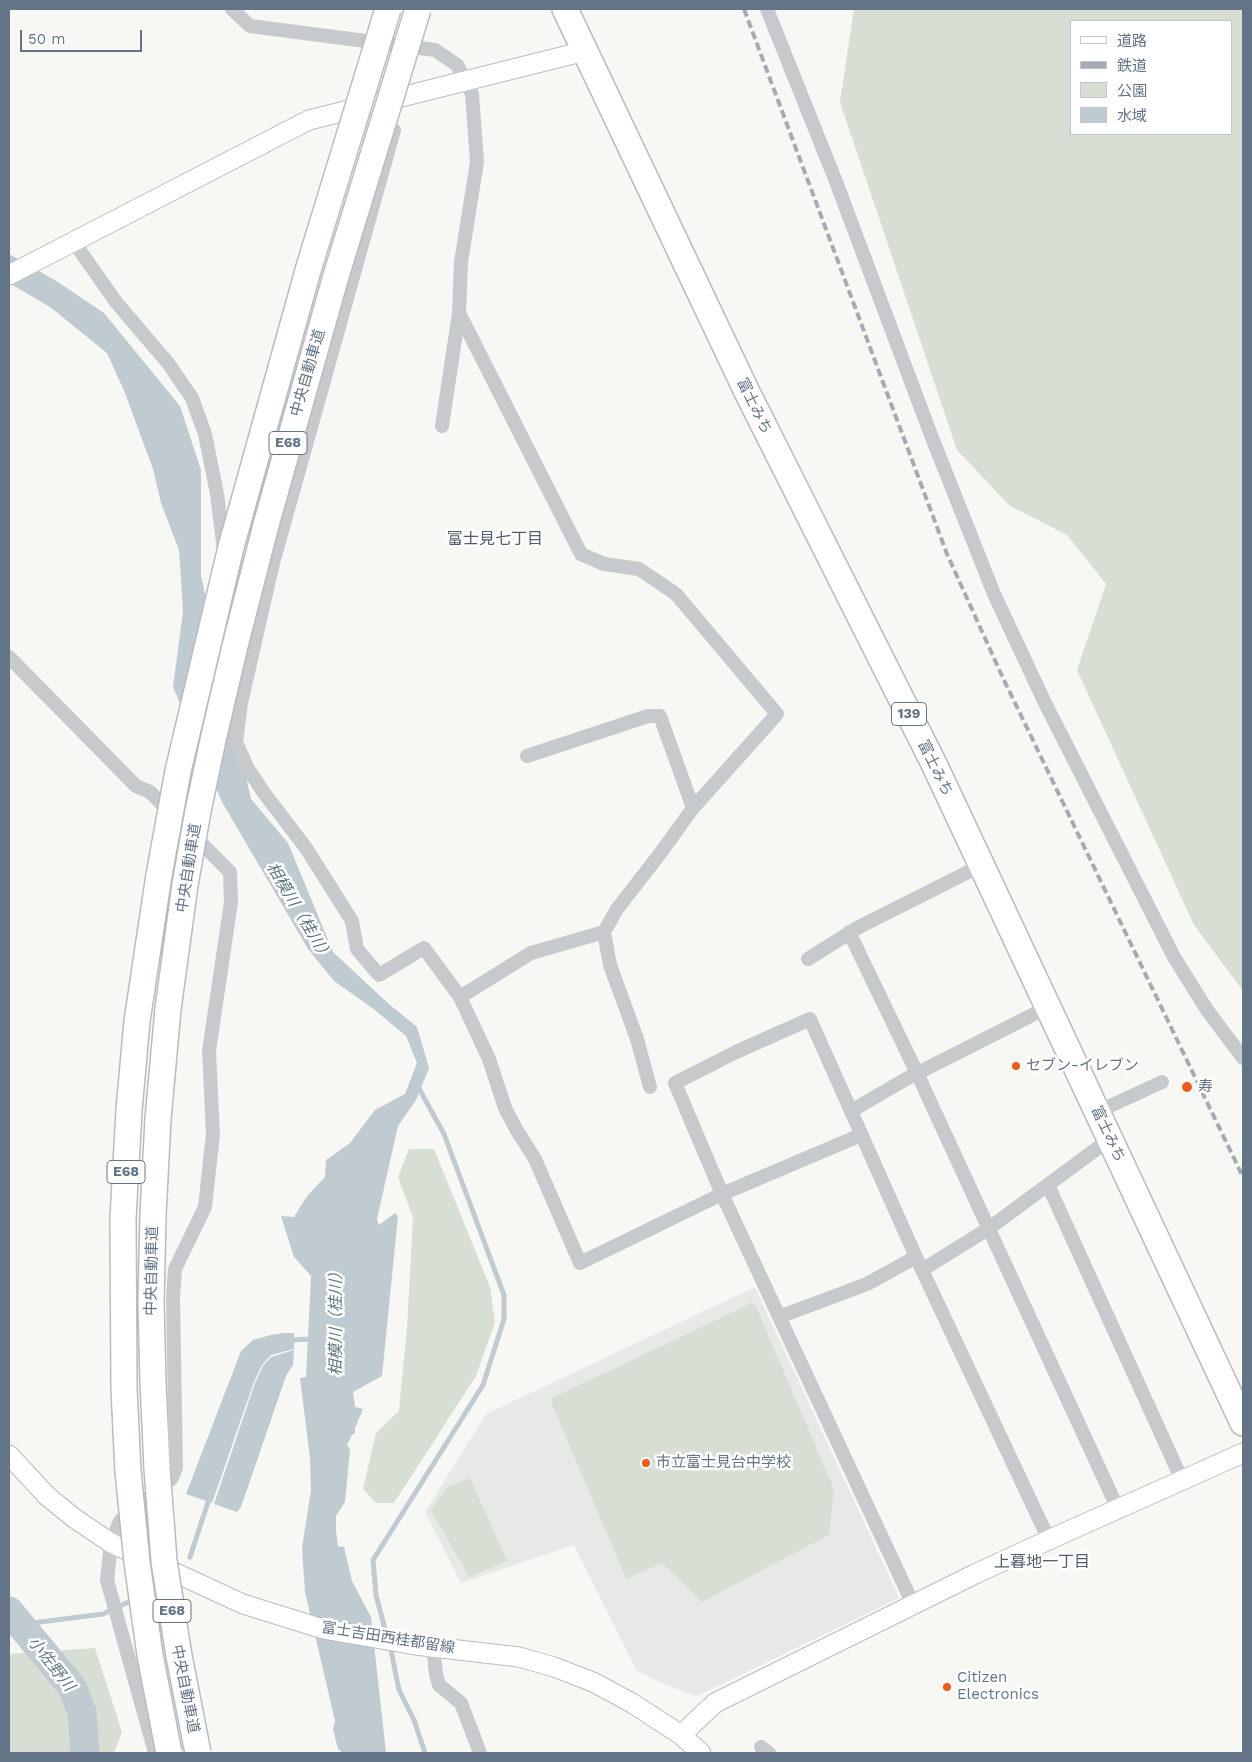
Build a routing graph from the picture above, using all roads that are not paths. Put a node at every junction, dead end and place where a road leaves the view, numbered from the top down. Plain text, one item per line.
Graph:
1 (232, 9) edge
2 (388, 9) edge
3 (418, 9) edge
4 (565, 9) edge
5 (766, 9) edge
6 (585, 51) junction
7 (466, 81) junction
8 (403, 98) junction
9 (73, 241) junction
10 (9, 275) edge
11 (459, 313) junction
12 (442, 426) dead end
13 (9, 657) edge
14 (241, 702) junction
15 (527, 756) dead end
16 (693, 808) junction
17 (982, 865) junction
18 (604, 932) junction
19 (850, 932) junction
20 (808, 959) dead end
21 (460, 997) junction
22 (1048, 1007) junction
23 (1243, 1058) edge
24 (917, 1073) junction
25 (1162, 1082) dead end
26 (650, 1087) dead end
27 (851, 1111) junction
28 (1097, 1112) junction
29 (861, 1134) junction
30 (1110, 1139) junction
31 (1048, 1185) junction
32 (722, 1194) junction
33 (988, 1230) junction
34 (919, 1263) junction
35 (779, 1317) junction
36 (1243, 1423) edge
37 (1243, 1453) edge
38 (12, 1465) edge
39 (1182, 1480) junction
40 (1118, 1508) junction
41 (1049, 1540) junction
42 (111, 1543) junction
43 (912, 1604) junction
44 (424, 1646) junction
45 (681, 1735) junction
46 (156, 1753) edge
47 (169, 1753) edge
48 (198, 1753) edge
49 (480, 1753) edge
50 (701, 1753) edge

1 - 7 street
2 - 47 highway, 中央自動車道 / E68, bridge
3 - 48 highway, 中央自動車道 / E68, bridge
4 - 6 highway, 富士みち / 139
5 - 23 street
6 - 7 street
6 - 17 highway, 富士みち / 139
7 - 8 street
7 - 11 street
8 - 9 street
8 - 14 street
9 - 10 street
9 - 14 street
11 - 12 street
11 - 16 street
13 - 42 street
14 - 21 street
15 - 16 street
16 - 18 street
17 - 19 street
17 - 22 highway, 富士みち / 139
18 - 21 street
18 - 26 street
19 - 20 street
19 - 24 street
21 - 32 street
22 - 24 street
22 - 28 highway, 富士みち / 139
24 - 27 street
24 - 33 street
25 - 28 street
27 - 29 street
27 - 32 street
28 - 30 highway, 富士みち / 139
29 - 32 street
29 - 34 street
30 - 31 street
30 - 36 highway, 富士みち / 139
31 - 33 street
31 - 39 street
32 - 35 street
33 - 34 street
33 - 40 street
34 - 35 street
34 - 41 street
35 - 43 street
37 - 39 street
38 - 42 street, 富士吉田西桂都留線
39 - 40 street
40 - 41 street
41 - 43 street
42 - 44 street, 富士吉田西桂都留線
42 - 46 street
43 - 45 street
44 - 45 street, 富士吉田西桂都留線
44 - 49 street
45 - 50 street, 富士吉田西桂都留線

